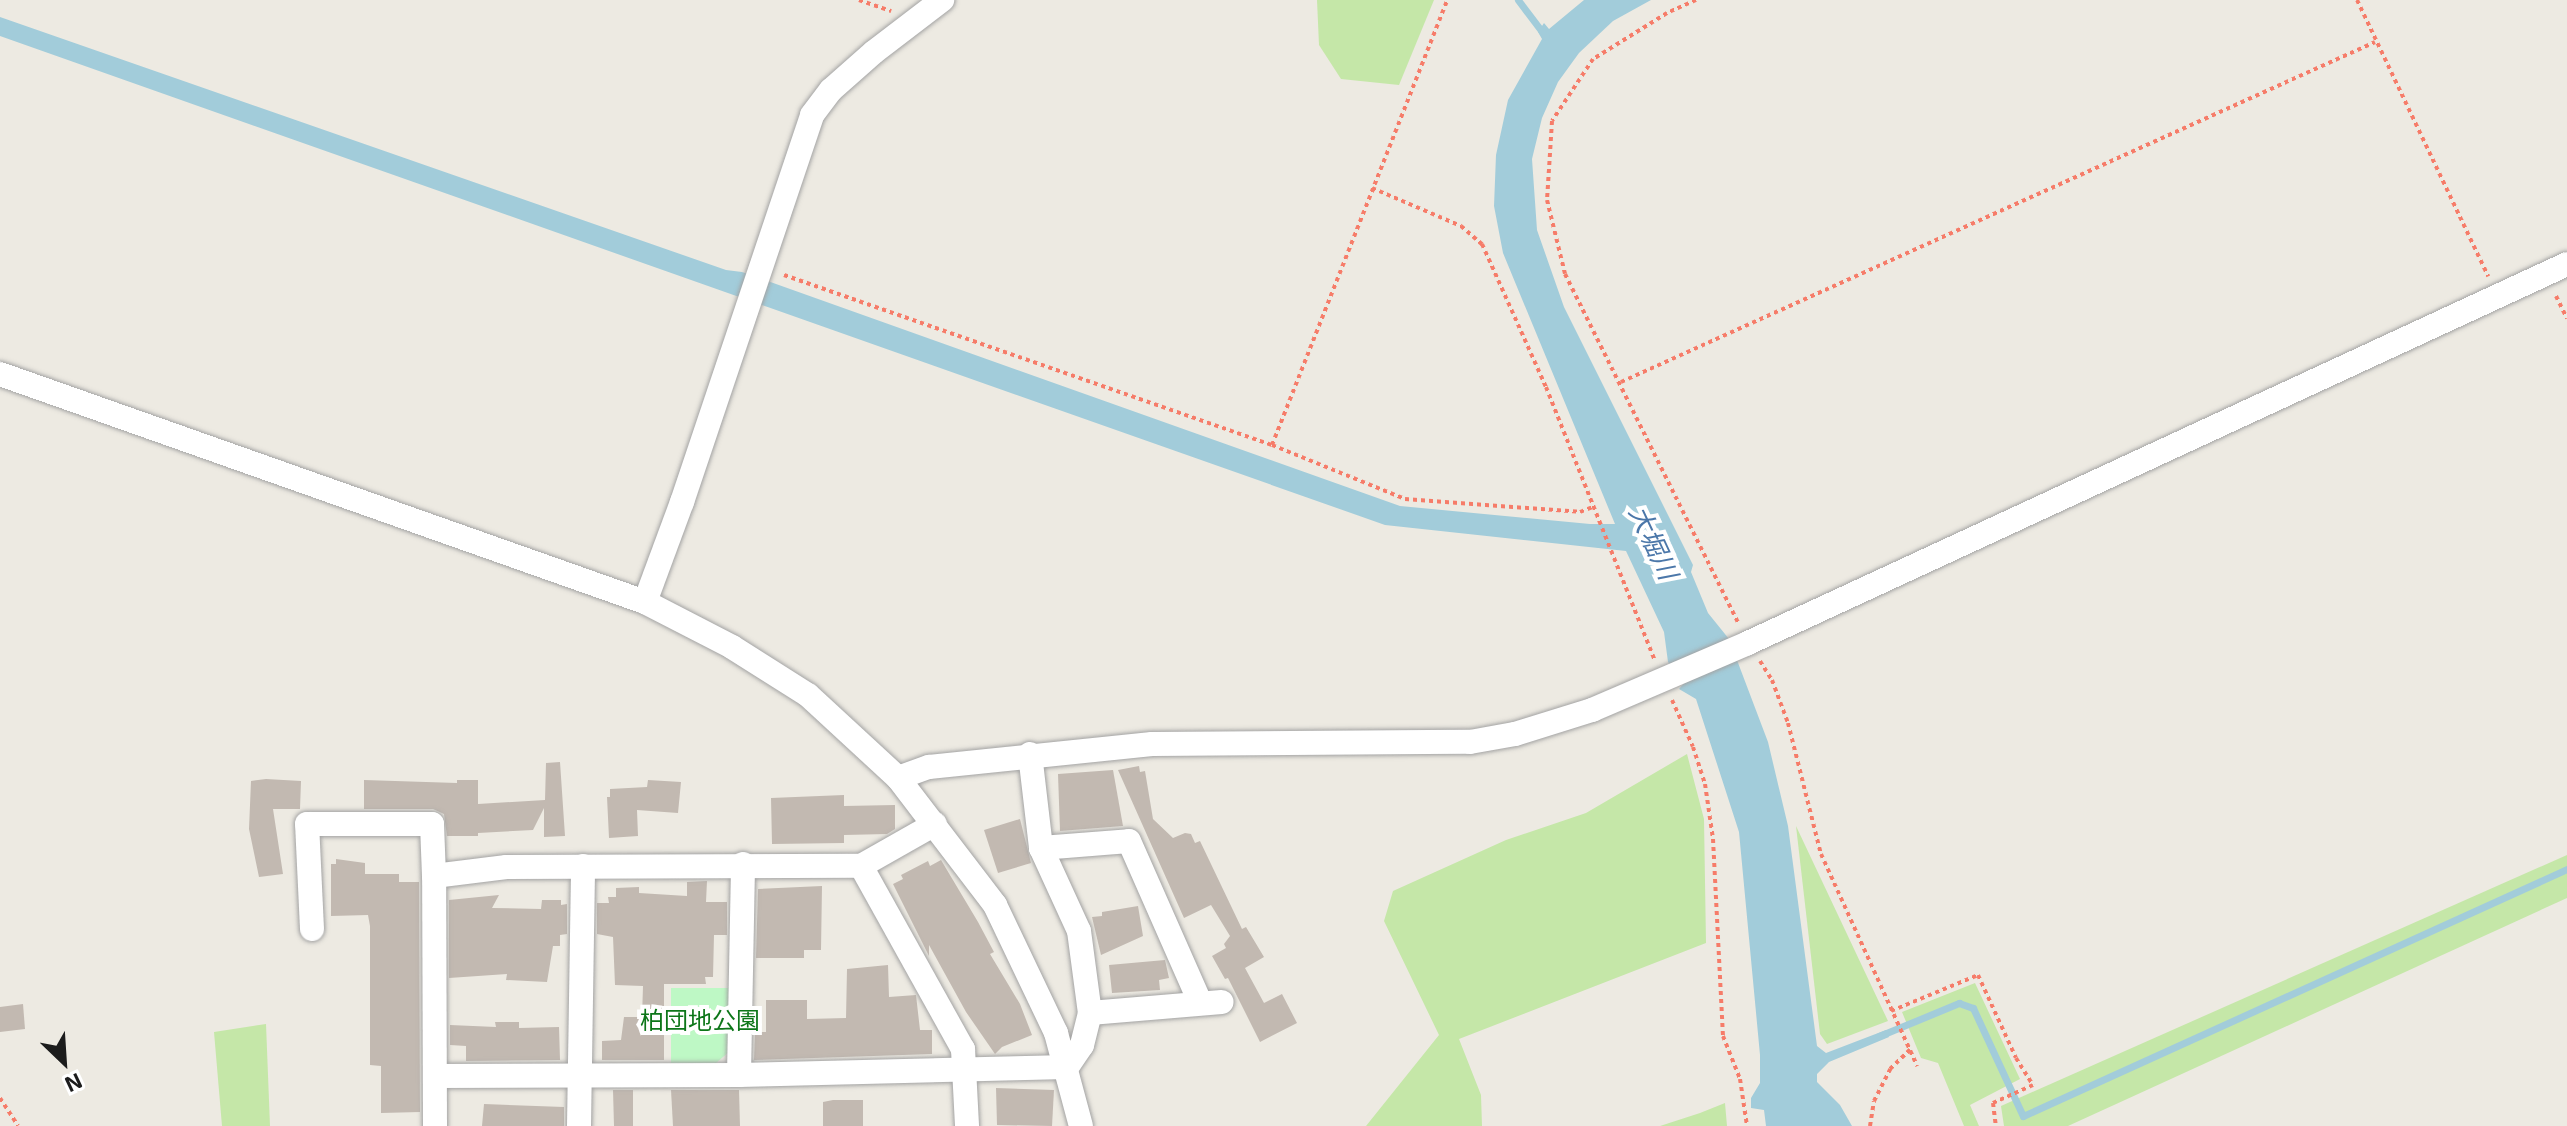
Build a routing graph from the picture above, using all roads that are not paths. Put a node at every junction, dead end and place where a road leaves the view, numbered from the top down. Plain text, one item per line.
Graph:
1 (942, 0) edge
2 (2567, 264) edge
3 (0, 374) edge
4 (645, 602) junction
5 (1030, 754) junction
6 (898, 778) junction
7 (935, 824) junction
8 (1041, 848) junction
9 (743, 864) junction
10 (583, 866) junction
11 (861, 866) junction
12 (434, 876) junction
13 (312, 929) dead end
14 (1090, 1013) junction
15 (1067, 1067) junction
16 (965, 1069) junction
17 (580, 1075) junction
18 (739, 1075) junction
19 (436, 1076) junction
20 (435, 1126) edge
21 (579, 1126) edge
22 (967, 1126) edge
23 (1081, 1126) edge

1 - 4 street
2 - 5 street
3 - 4 street
4 - 6 street
5 - 6 street
5 - 8 street
6 - 7 street
7 - 11 street
7 - 15 street
8 - 14 street
8 - 14 street
9 - 10 street
9 - 11 street
9 - 18 street
10 - 12 street
10 - 17 street
11 - 16 street
12 - 13 street
12 - 19 street
14 - 15 street
15 - 16 street
15 - 23 street
16 - 18 street
16 - 22 street
17 - 18 street
17 - 19 street
17 - 21 street
19 - 20 street

